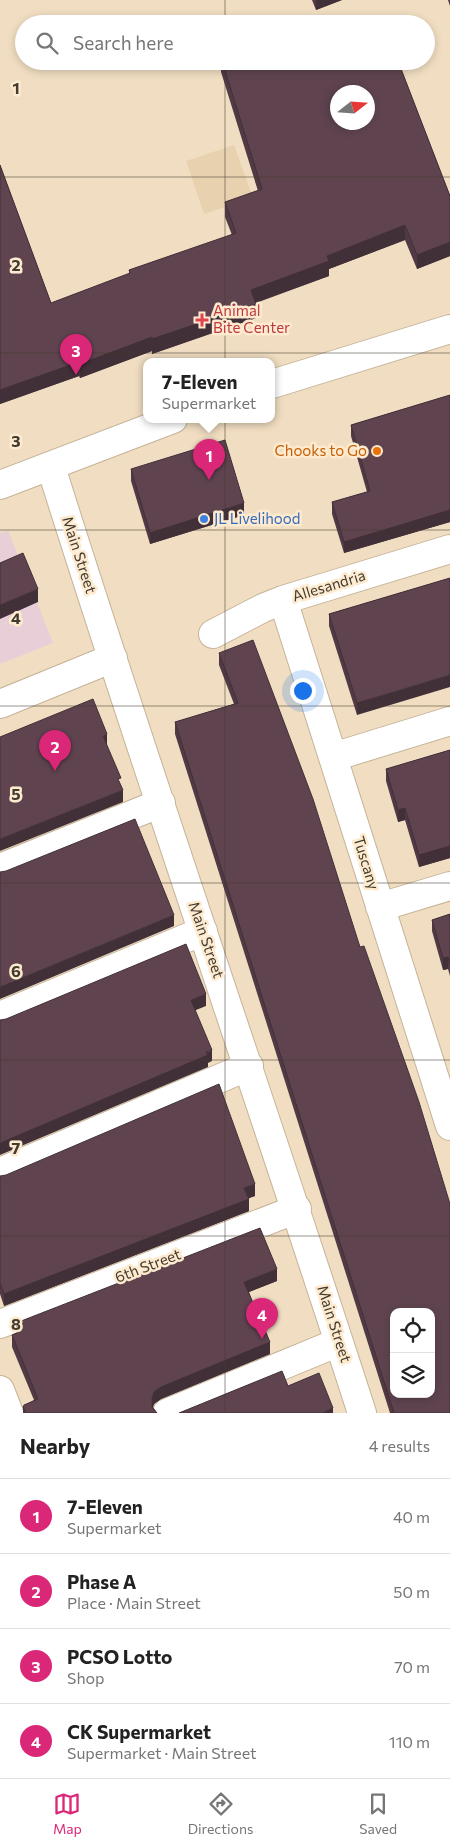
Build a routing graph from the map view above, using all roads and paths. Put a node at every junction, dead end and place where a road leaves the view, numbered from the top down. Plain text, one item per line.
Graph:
1 (450, 329) edge
2 (275, 383) edge
3 (163, 423) edge
4 (50, 467) junction
5 (0, 485) edge
6 (450, 549) edge
7 (283, 600) junction
8 (213, 634) dead end
9 (112, 658) junction
10 (0, 704) edge
11 (450, 721) edge
12 (333, 756) junction
13 (161, 803) junction
14 (0, 868) edge
15 (450, 886) edge
16 (380, 907) junction
17 (203, 931) junction
18 (0, 1016) edge
19 (440, 1057) edge
20 (249, 1066) junction
21 (450, 1126) edge
22 (0, 1172) edge
23 (297, 1209) junction
24 (0, 1324) edge
25 (339, 1342) junction
26 (0, 1390) edge
27 (8, 1413) edge
28 (167, 1413) edge
29 (362, 1413) edge

1 - 2 street
3 - 4 street
4 - 5 street
4 - 9 street, Main Street
6 - 7 street, Allesandria
7 - 8 street, Allesandria
7 - 12 street, Tuscany
9 - 10 street
9 - 13 street, Main Street
11 - 12 street
12 - 16 street, Tuscany
13 - 14 street
13 - 17 street, Main Street
15 - 16 street
16 - 19 street, Tuscany
17 - 18 street
17 - 20 street, Main Street
19 - 21 street, Tuscany
20 - 22 street
20 - 23 street, Main Street
23 - 24 street, 6th Street
23 - 25 street, Main Street
25 - 28 street
25 - 29 street, Main Street
26 - 27 street

